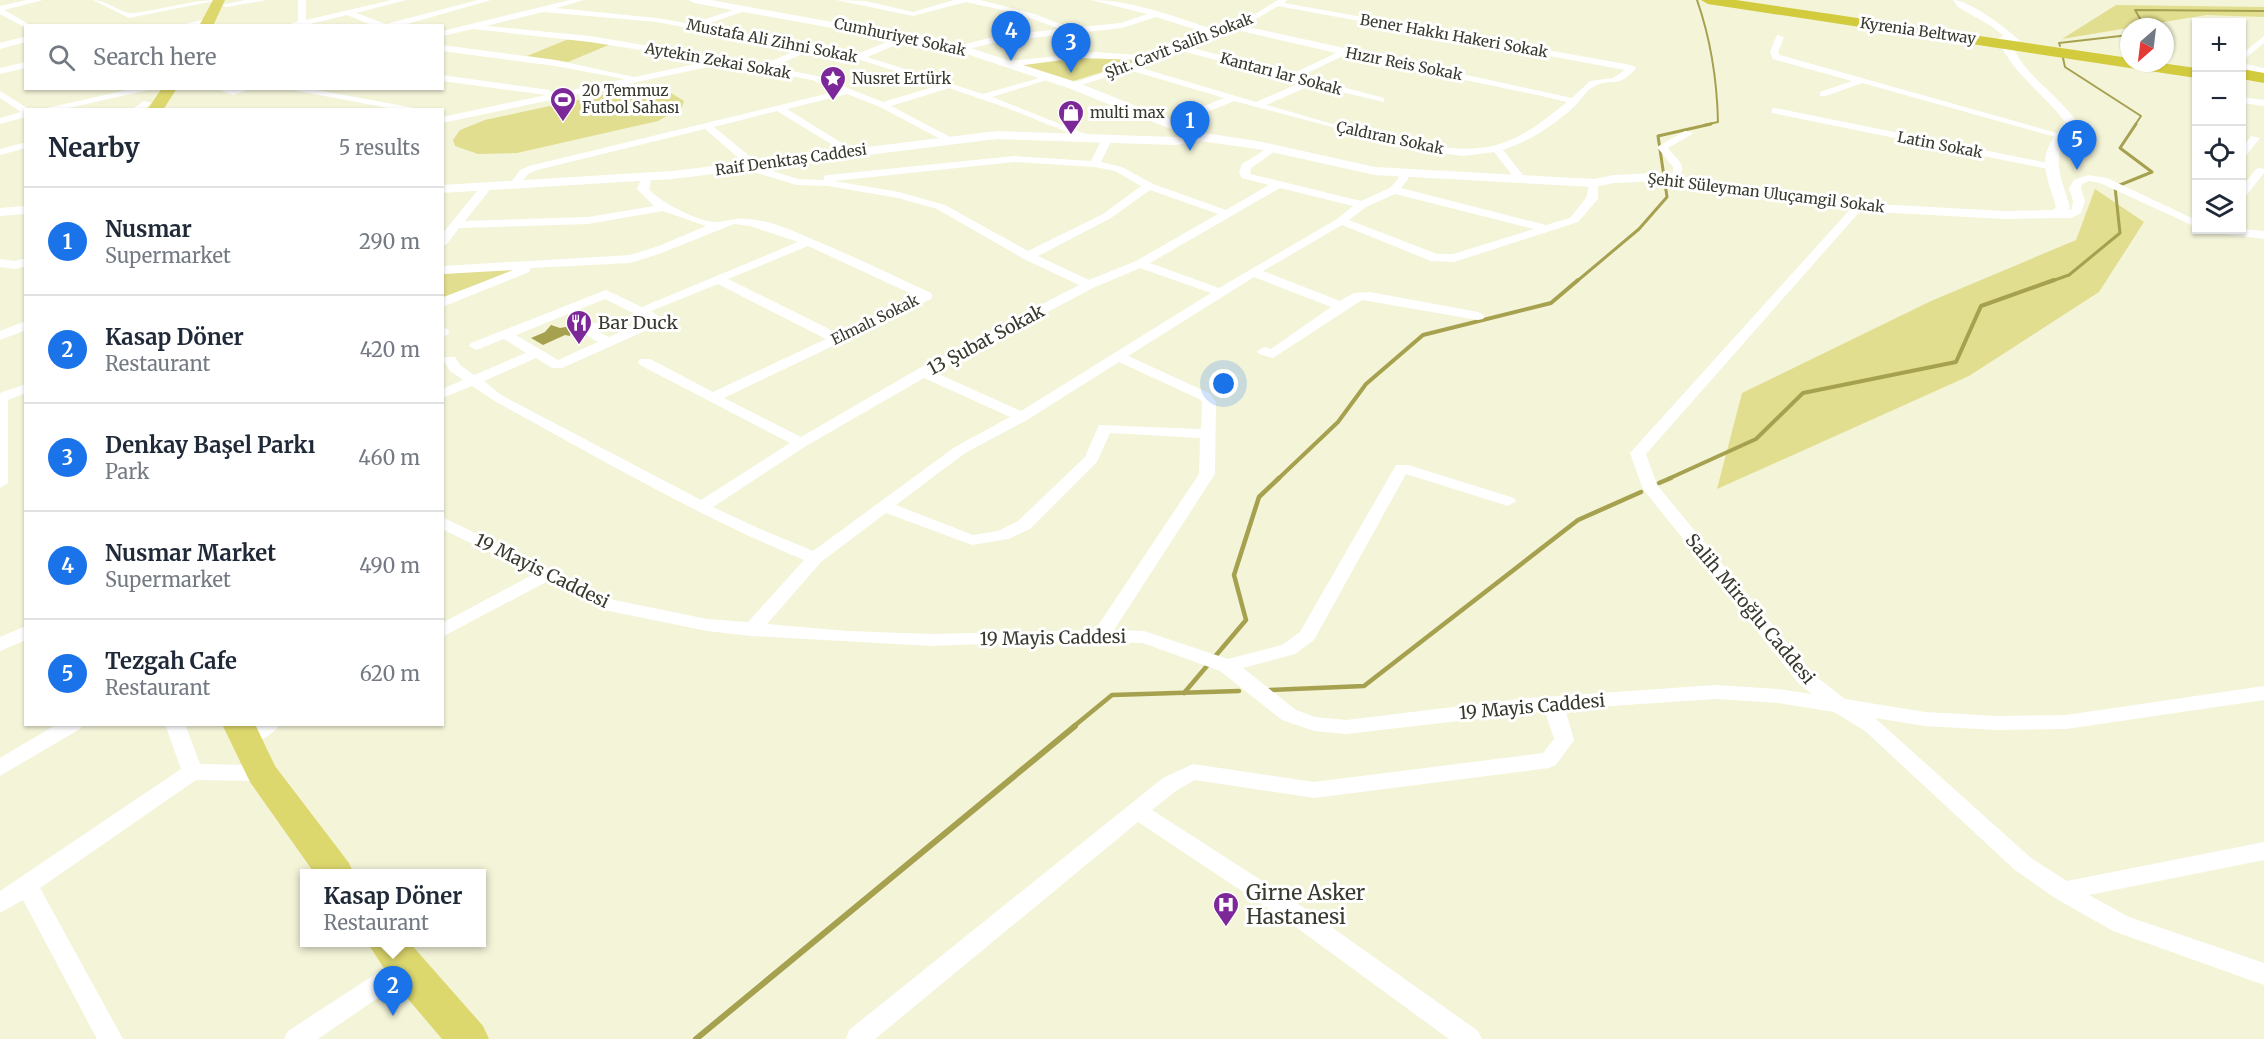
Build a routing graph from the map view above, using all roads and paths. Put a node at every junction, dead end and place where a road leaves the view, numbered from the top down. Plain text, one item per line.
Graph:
1 (39, 0) edge
2 (97, 0) edge
3 (263, 0) edge
4 (302, 0) edge
5 (402, 0) edge
6 (487, 0) edge
7 (580, 0) edge
8 (694, 0) edge
9 (840, 0) edge
10 (963, 0) edge
11 (968, 0) edge
12 (1095, 0) edge
13 (1957, 0) edge
14 (222, 1) edge
15 (868, 1) edge
16 (1721, 1) edge
17 (1280, 2) edge
18 (1146, 3) dead end
19 (745, 8) junction
20 (0, 9) edge
21 (1128, 9) junction
22 (546, 10) junction
23 (348, 13) junction
24 (1156, 14) junction
25 (413, 19) junction
26 (639, 20) junction
27 (302, 22) junction
28 (22, 23) edge
29 (211, 24) edge
30 (296, 24) edge
31 (377, 24) edge
32 (396, 24) edge
33 (424, 24) edge
34 (0, 25) edge
35 (691, 26) junction
36 (476, 27) junction
37 (620, 27) dead end
38 (1236, 27) junction
39 (1068, 31) junction
40 (610, 32) dead end
41 (444, 33) edge
42 (1217, 33) junction
43 (907, 37) junction
44 (1780, 38) dead end
45 (590, 39) junction
46 (2264, 39) edge
47 (24, 40) edge
48 (2011, 44) junction
49 (0, 46) edge
50 (811, 47) junction
51 (444, 48) edge
52 (960, 48) junction
53 (1181, 48) junction
54 (1344, 52) junction
55 (2246, 54) edge
56 (858, 57) junction
57 (2120, 57) edge
58 (1152, 59) junction
59 (726, 61) junction
60 (2120, 62) edge
61 (1008, 64) junction
62 (24, 65) edge
63 (2174, 65) edge
64 (1129, 67) junction
65 (2192, 67) edge
66 (2246, 67) edge
67 (763, 68) junction
68 (1631, 68) joint
69 (2174, 70) edge
70 (0, 71) edge
71 (2264, 71) edge
72 (2192, 72) edge
73 (2246, 75) edge
74 (1047, 77) junction
75 (1293, 77) junction
76 (444, 78) edge
77 (637, 78) junction
78 (2264, 78) edge
79 (2246, 80) edge
80 (1860, 81) junction
81 (1311, 82) junction
82 (2264, 82) edge
83 (1072, 85) junction
84 (947, 86) junction
85 (226, 90) edge
86 (240, 90) edge
87 (298, 90) edge
88 (845, 92) junction
89 (116, 93) edge
90 (0, 94) edge
91 (561, 94) junction
92 (1823, 94) dead end
93 (982, 97) junction
94 (153, 99) edge
95 (1231, 99) junction
96 (1381, 100) dead end
97 (1573, 101) junction
98 (2246, 101) edge
99 (2264, 103) edge
100 (883, 105) junction
101 (1257, 105) junction
102 (52, 108) edge
103 (408, 108) edge
104 (780, 109) junction
105 (24, 111) edge
106 (1775, 111) dead end
107 (24, 113) edge
108 (444, 114) edge
109 (458, 116) junction
110 (444, 120) edge
111 (0, 121) edge
112 (1169, 124) junction
113 (706, 125) junction
114 (1058, 131) junction
115 (1689, 133) dead end
116 (1195, 134) junction
117 (2063, 136) junction
118 (2255, 138) dead end
119 (1107, 139) junction
120 (948, 140) junction
121 (24, 146) edge
122 (2246, 148) edge
123 (1271, 149) junction
124 (1497, 149) junction
125 (0, 152) edge
126 (849, 152) junction
127 (1095, 164) junction
128 (755, 166) junction
129 (2053, 167) junction
130 (2260, 171) dead end
131 (1404, 173) junction
132 (647, 177) junction
133 (1672, 179) junction
134 (1521, 180) junction
135 (797, 182) junction
136 (1594, 183) junction
137 (514, 185) junction
138 (1277, 185) junction
139 (486, 186) junction
140 (1149, 186) junction
141 (2246, 188) edge
142 (444, 189) edge
143 (1394, 190) junction
144 (1362, 205) junction
145 (664, 207) junction
146 (1858, 207) junction
147 (24, 210) edge
148 (0, 212) edge
149 (1228, 214) junction
150 (2048, 216) junction
151 (1341, 221) junction
152 (2192, 222) edge
153 (458, 225) junction
154 (2246, 225) edge
155 (717, 226) junction
156 (1548, 229) junction
157 (2246, 232) edge
158 (2264, 233) edge
159 (444, 240) edge
160 (807, 242) junction
161 (1028, 256) junction
162 (0, 263) edge
163 (24, 263) edge
164 (539, 264) junction
165 (1140, 264) junction
166 (444, 270) edge
167 (1253, 272) junction
168 (718, 279) junction
169 (1089, 285) junction
170 (1220, 292) junction
171 (444, 302) edge
172 (1341, 306) junction
173 (648, 308) dead end
174 (564, 311) junction
175 (1478, 316) dead end
176 (13, 328) edge
177 (505, 334) junction
178 (0, 336) edge
179 (837, 339) junction
180 (609, 342) junction
181 (476, 346) dead end
182 (1264, 351) dead end
183 (537, 353) junction
184 (1119, 357) junction
185 (450, 360) dead end
186 (645, 362) dead end
187 (923, 372) junction
188 (472, 381) junction
189 (24, 389) edge
190 (444, 393) edge
191 (1, 398) edge
192 (714, 398) junction
193 (1022, 417) junction
194 (1209, 434) junction
195 (801, 443) junction
196 (0, 477) edge
197 (1508, 501) dead end
198 (701, 507) junction
199 (885, 507) junction
200 (444, 523) edge
201 (815, 558) junction
202 (546, 575) junction
203 (444, 630) edge
204 (751, 630) junction
205 (24, 633) edge
206 (1101, 635) junction
207 (0, 645) edge
208 (1227, 666) junction
209 (2264, 693) edge
210 (1554, 703) junction
211 (1840, 706) junction
212 (71, 726) edge
213 (176, 726) edge
214 (251, 729) edge
215 (0, 768) edge
216 (192, 772) junction
217 (262, 773) junction
218 (1137, 811) junction
219 (2264, 851) edge
220 (333, 869) edge
221 (27, 885) junction
222 (2063, 891) junction
223 (0, 903) edge
224 (395, 955) edge
225 (2264, 974) edge
226 (110, 1039) edge
227 (297, 1039) edge
228 (468, 1039) edge
229 (860, 1039) edge
230 (1469, 1039) edge

1 - 20 street
2 - 14 street
3 - 14 street
4 - 27 street
5 - 23 street
6 - 25 street
7 - 22 street
8 - 19 street, Cumhuriyet Sokak
9 - 15 street
10 - 15 street
11 - 39 street
12 - 21 street
13 - 48 street
14 - 29 main road
16 - 48 highway, Kyrenia Beltway
16 - 48 highway, Kyrenia Beltway
17 - 38 street, Şht. Cavit Salih Sokak
17 - 68 street, Bener Hakkı Hakeri Sokak
18 - 21 street
19 - 35 street
19 - 43 street, Cumhuriyet Sokak
20 - 28 street
21 - 24 street
22 - 26 street, Mustafa Ali Zihni Sokak
22 - 36 street
23 - 27 street
23 - 31 street
24 - 39 street
24 - 42 street
25 - 32 street
25 - 33 street
26 - 35 street, Mustafa Ali Zihni Sokak
26 - 37 street
27 - 30 street
28 - 34 street
35 - 50 street, Mustafa Ali Zihni Sokak
36 - 41 street
36 - 45 street, Aytekin Zekai Sokak
38 - 42 street, Şht. Cavit Salih Sokak
38 - 54 street, Hızır Reis Sokak
39 - 52 street
40 - 45 street
42 - 53 street, Şht. Cavit Salih Sokak
43 - 52 street, Cumhuriyet Sokak
43 - 56 street
44 - 80 street
45 - 59 street, Aytekin Zekai Sokak
46 - 55 street
47 - 49 street
48 - 57 highway, Kyrenia Beltway
48 - 60 highway
48 - 117 street
50 - 56 street, Mustafa Ali Zihni Sokak
50 - 67 street
51 - 77 street
52 - 61 street, Cumhuriyet Sokak
53 - 58 street, Şht. Cavit Salih Sokak
53 - 75 street, Kantarı lar Sokak
54 - 75 street
54 - 97 street, Hızır Reis Sokak
56 - 84 street, Mustafa Ali Zihni Sokak
58 - 61 street
58 - 64 street, Şht. Cavit Salih Sokak
59 - 67 street, Aytekin Zekai Sokak
59 - 77 street
61 - 74 street, Cumhuriyet Sokak
62 - 70 street
63 - 65 highway
64 - 83 street, Şht. Cavit Salih Sokak
64 - 95 street, Çaldıran Sokak
66 - 71 street
67 - 88 street, Aytekin Zekai Sokak
68 - 97 street, Çaldıran Sokak
69 - 72 highway
73 - 78 highway
74 - 83 street, Cumhuriyet Sokak
74 - 93 street
75 - 81 street, Kantarı lar Sokak
76 - 91 street
77 - 91 street
79 - 82 highway
80 - 92 street
80 - 117 street
81 - 96 street, Kantarı lar Sokak
81 - 101 street
83 - 112 street, Cumhuriyet Sokak
84 - 93 street, Mustafa Ali Zihni Sokak
84 - 100 street
85 - 86 street
87 - 103 street
88 - 100 street, Aytekin Zekai Sokak
88 - 104 street
89 - 94 street
89 - 102 street
90 - 105 street
91 - 109 street
93 - 114 street, Mustafa Ali Zihni Sokak
95 - 101 street, Çaldıran Sokak
95 - 112 street
97 - 124 street, Çaldıran Sokak
98 - 99 street
100 - 120 street, Aytekin Zekai Sokak
101 - 124 street, Çaldıran Sokak
104 - 113 street
104 - 126 street
106 - 129 street, Latin Sokak
107 - 111 street
108 - 109 street
109 - 110 street
112 - 116 street, Cumhuriyet Sokak
113 - 128 street
113 - 137 street
114 - 119 street, Raif Denktaş Caddesi
114 - 120 street, Raif Denktaş Caddesi
115 - 133 street
116 - 119 street, Raif Denktaş Caddesi
116 - 123 street, Şehit Süleyman Uluçamgil Sokak
117 - 129 street
118 - 122 street
119 - 127 street
120 - 126 street, Raif Denktaş Caddesi
121 - 125 street
123 - 131 street, Şehit Süleyman Uluçamgil Sokak
123 - 138 street
124 - 134 street
126 - 128 street, Raif Denktaş Caddesi
127 - 135 street
127 - 140 street
128 - 132 street, Raif Denktaş Caddesi
128 - 135 street
129 - 150 street
130 - 141 street
131 - 134 street, Şehit Süleyman Uluçamgil Sokak
131 - 143 street
132 - 137 street, Raif Denktaş Caddesi
132 - 145 street
133 - 136 street, Şehit Süleyman Uluçamgil Sokak
133 - 146 street, Şehit Süleyman Uluçamgil Sokak
134 - 136 street, Şehit Süleyman Uluçamgil Sokak
135 - 161 street
136 - 156 street
137 - 139 street, Raif Denktaş Caddesi
138 - 144 street
138 - 149 street, 13 Şubat Sokak
139 - 142 street, Raif Denktaş Caddesi
139 - 153 street
140 - 149 street
140 - 161 street
143 - 144 street
143 - 156 street
144 - 151 street
145 - 153 street
145 - 155 street
146 - 150 street, Şehit Süleyman Uluçamgil Sokak
146 - 211 street, Salih Miroğlu Caddesi
147 - 148 street
149 - 165 street, 13 Şubat Sokak
150 - 152 street
151 - 156 street
151 - 167 street
153 - 159 street
154 - 158 street
155 - 160 street, Elmalı Sokak
155 - 164 street
157 - 158 street
160 - 168 street
160 - 179 street, Elmalı Sokak
161 - 169 street
162 - 163 street
164 - 166 street
164 - 171 street
165 - 169 street, 13 Şubat Sokak
165 - 170 street
167 - 170 street
167 - 172 street
168 - 173 street
168 - 179 street
169 - 187 street, 13 Şubat Sokak
170 - 184 street
172 - 175 street
172 - 182 street
174 - 177 street
174 - 180 street
174 - 180 street
176 - 178 street
177 - 181 street
177 - 183 street
179 - 192 street, Elmalı Sokak
180 - 183 street
183 - 188 street
184 - 193 street
184 - 194 street
185 - 188 street
186 - 192 street
187 - 193 street
187 - 195 street, 13 Şubat Sokak
188 - 190 street
188 - 198 street
189 - 191 street
191 - 196 street
192 - 195 street
193 - 199 street
194 - 199 street
194 - 206 street
195 - 198 street, 13 Şubat Sokak
197 - 208 street
198 - 201 street
199 - 201 street
200 - 202 street, 19 Mayis Caddesi
201 - 204 street
202 - 203 street
202 - 204 street, 19 Mayis Caddesi
204 - 206 street, 19 Mayis Caddesi
205 - 207 street
206 - 208 street, 19 Mayis Caddesi
208 - 210 street, 19 Mayis Caddesi
209 - 211 street, Salih Miroğlu Caddesi
210 - 211 street, 19 Mayis Caddesi
210 - 218 street
211 - 222 street
212 - 215 street
213 - 216 street
214 - 217 main road
216 - 217 street
216 - 221 street
217 - 220 main road
218 - 229 street
218 - 230 street
219 - 222 street
221 - 223 street
221 - 226 street
222 - 225 street
224 - 227 street
224 - 228 main road

